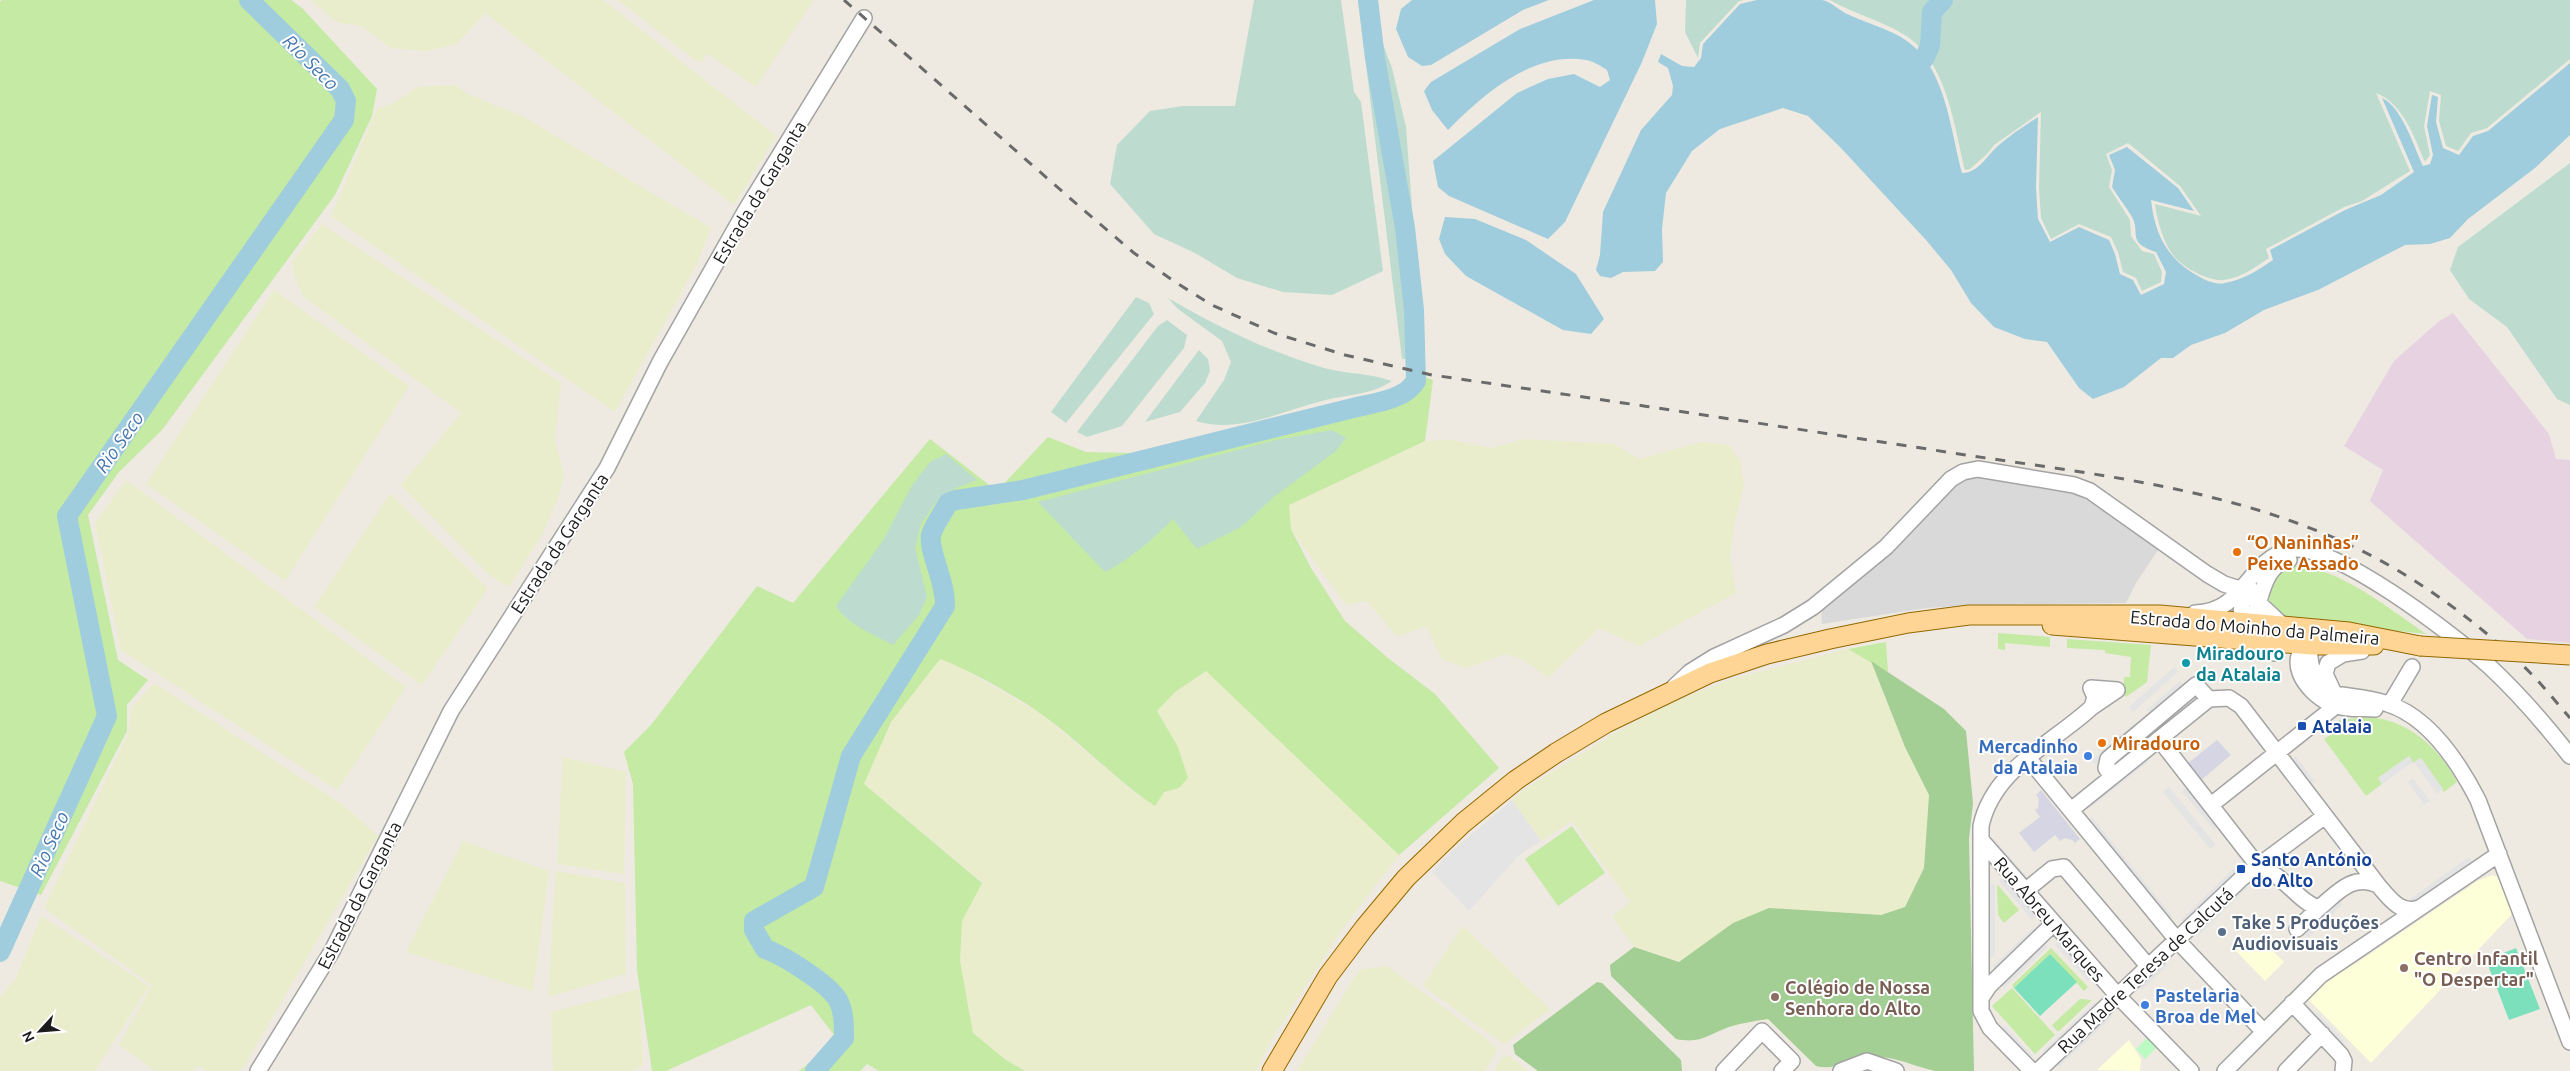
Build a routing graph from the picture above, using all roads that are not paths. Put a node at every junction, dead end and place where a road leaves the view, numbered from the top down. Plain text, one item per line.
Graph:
1 (864, 18) dead end
2 (2393, 594) junction
3 (2241, 602) junction
4 (2258, 603) junction
5 (2120, 614) junction
6 (1908, 623) junction
7 (2288, 627) junction
8 (2091, 628) junction
9 (2384, 639) junction
10 (2306, 644) junction
11 (2412, 646) junction
12 (2267, 647) junction
13 (2570, 656) edge
14 (2412, 667) dead end
15 (2311, 688) junction
16 (1669, 692) junction
17 (2209, 698) junction
18 (2339, 699) junction
19 (2390, 704) junction
20 (2092, 707) junction
21 (2159, 738) junction
22 (2435, 738) junction
23 (2277, 753) junction
24 (2570, 756) edge
25 (2028, 758) junction
26 (2112, 776) junction
27 (2211, 805) junction
28 (2071, 810) junction
29 (2325, 816) junction
30 (1982, 842) junction
31 (2499, 854) junction
32 (2359, 862) junction
33 (2258, 866) junction
34 (2348, 884) junction
35 (2378, 885) junction
36 (2025, 892) junction
37 (2396, 905) junction
38 (2319, 908) junction
39 (2419, 908) junction
40 (2053, 924) junction
41 (2391, 926) junction
42 (2297, 929) dead end
43 (2177, 940) junction
44 (2148, 966) junction
45 (1981, 972) junction
46 (1996, 978) junction
47 (2118, 996) junction
48 (1981, 998) junction
49 (2292, 1003) junction
50 (2264, 1032) junction
51 (2322, 1034) junction
52 (2570, 1042) edge
53 (1887, 1069) edge
54 (258, 1071) edge
55 (1272, 1071) edge
56 (1724, 1071) edge
57 (1782, 1071) edge
58 (1841, 1071) edge
59 (2032, 1071) edge
60 (2038, 1071) edge
61 (2191, 1071) edge
62 (2225, 1071) edge
63 (2286, 1071) edge
64 (2343, 1071) edge

1 - 54 street, Estrada da Garganta
2 - 3 street
2 - 4 street
2 - 24 street
3 - 4 street
3 - 4 street
3 - 5 main road, Estrada do Moinho da Palmeira
3 - 5 street
3 - 7 main road, Estrada do Moinho da Palmeira
3 - 8 street
3 - 12 street
3 - 16 street
4 - 7 street
5 - 6 main road, Estrada do Moinho da Palmeira
6 - 8 main road, Estrada do Moinho da Palmeira
6 - 16 main road, Estrada do Moinho da Palmeira
7 - 9 main road, Estrada do Moinho da Palmeira
7 - 10 street
8 - 12 main road, Estrada do Moinho da Palmeira
9 - 10 street
9 - 11 main road, Estrada do Moinho da Palmeira
10 - 11 main road, Estrada do Moinho da Palmeira
10 - 12 main road, Estrada do Moinho da Palmeira
10 - 15 street
10 - 18 street
11 - 13 main road, bridge
11 - 18 street
12 - 15 street
14 - 19 street
15 - 18 street
16 - 55 main road, Estrada do Moinho da Palmeira
17 - 21 street
17 - 23 street
17 - 26 street
18 - 19 street
18 - 22 street
18 - 23 street
19 - 22 street
20 - 20 street
20 - 25 street
21 - 26 street
21 - 27 street
22 - 31 street
23 - 27 street
23 - 29 street
25 - 28 street
25 - 30 street
26 - 28 street
27 - 33 street
28 - 43 street
29 - 32 street
29 - 33 street, Rua Madre Teresa de Calcutá
30 - 36 street, Rua Abreu Marques
30 - 45 street
31 - 39 street
31 - 52 street
32 - 34 street
32 - 35 street
33 - 38 street
33 - 43 street, Rua Madre Teresa de Calcutá
34 - 35 street
34 - 38 street
35 - 37 street
36 - 40 street, Rua Abreu Marques
36 - 44 street
37 - 39 street
37 - 41 street
38 - 42 street
39 - 41 street
40 - 46 street
40 - 47 street, Rua Abreu Marques
41 - 49 street
43 - 44 street, Rua Madre Teresa de Calcutá
43 - 50 street
44 - 47 street, Rua Madre Teresa de Calcutá
45 - 46 street
45 - 48 street
46 - 48 street
47 - 60 street, Rua Madre Teresa de Calcutá
47 - 61 street, Rua Abreu Marques
48 - 59 street
49 - 50 street
49 - 51 street
50 - 62 street
51 - 63 street
51 - 64 street
53 - 58 street
56 - 57 street

